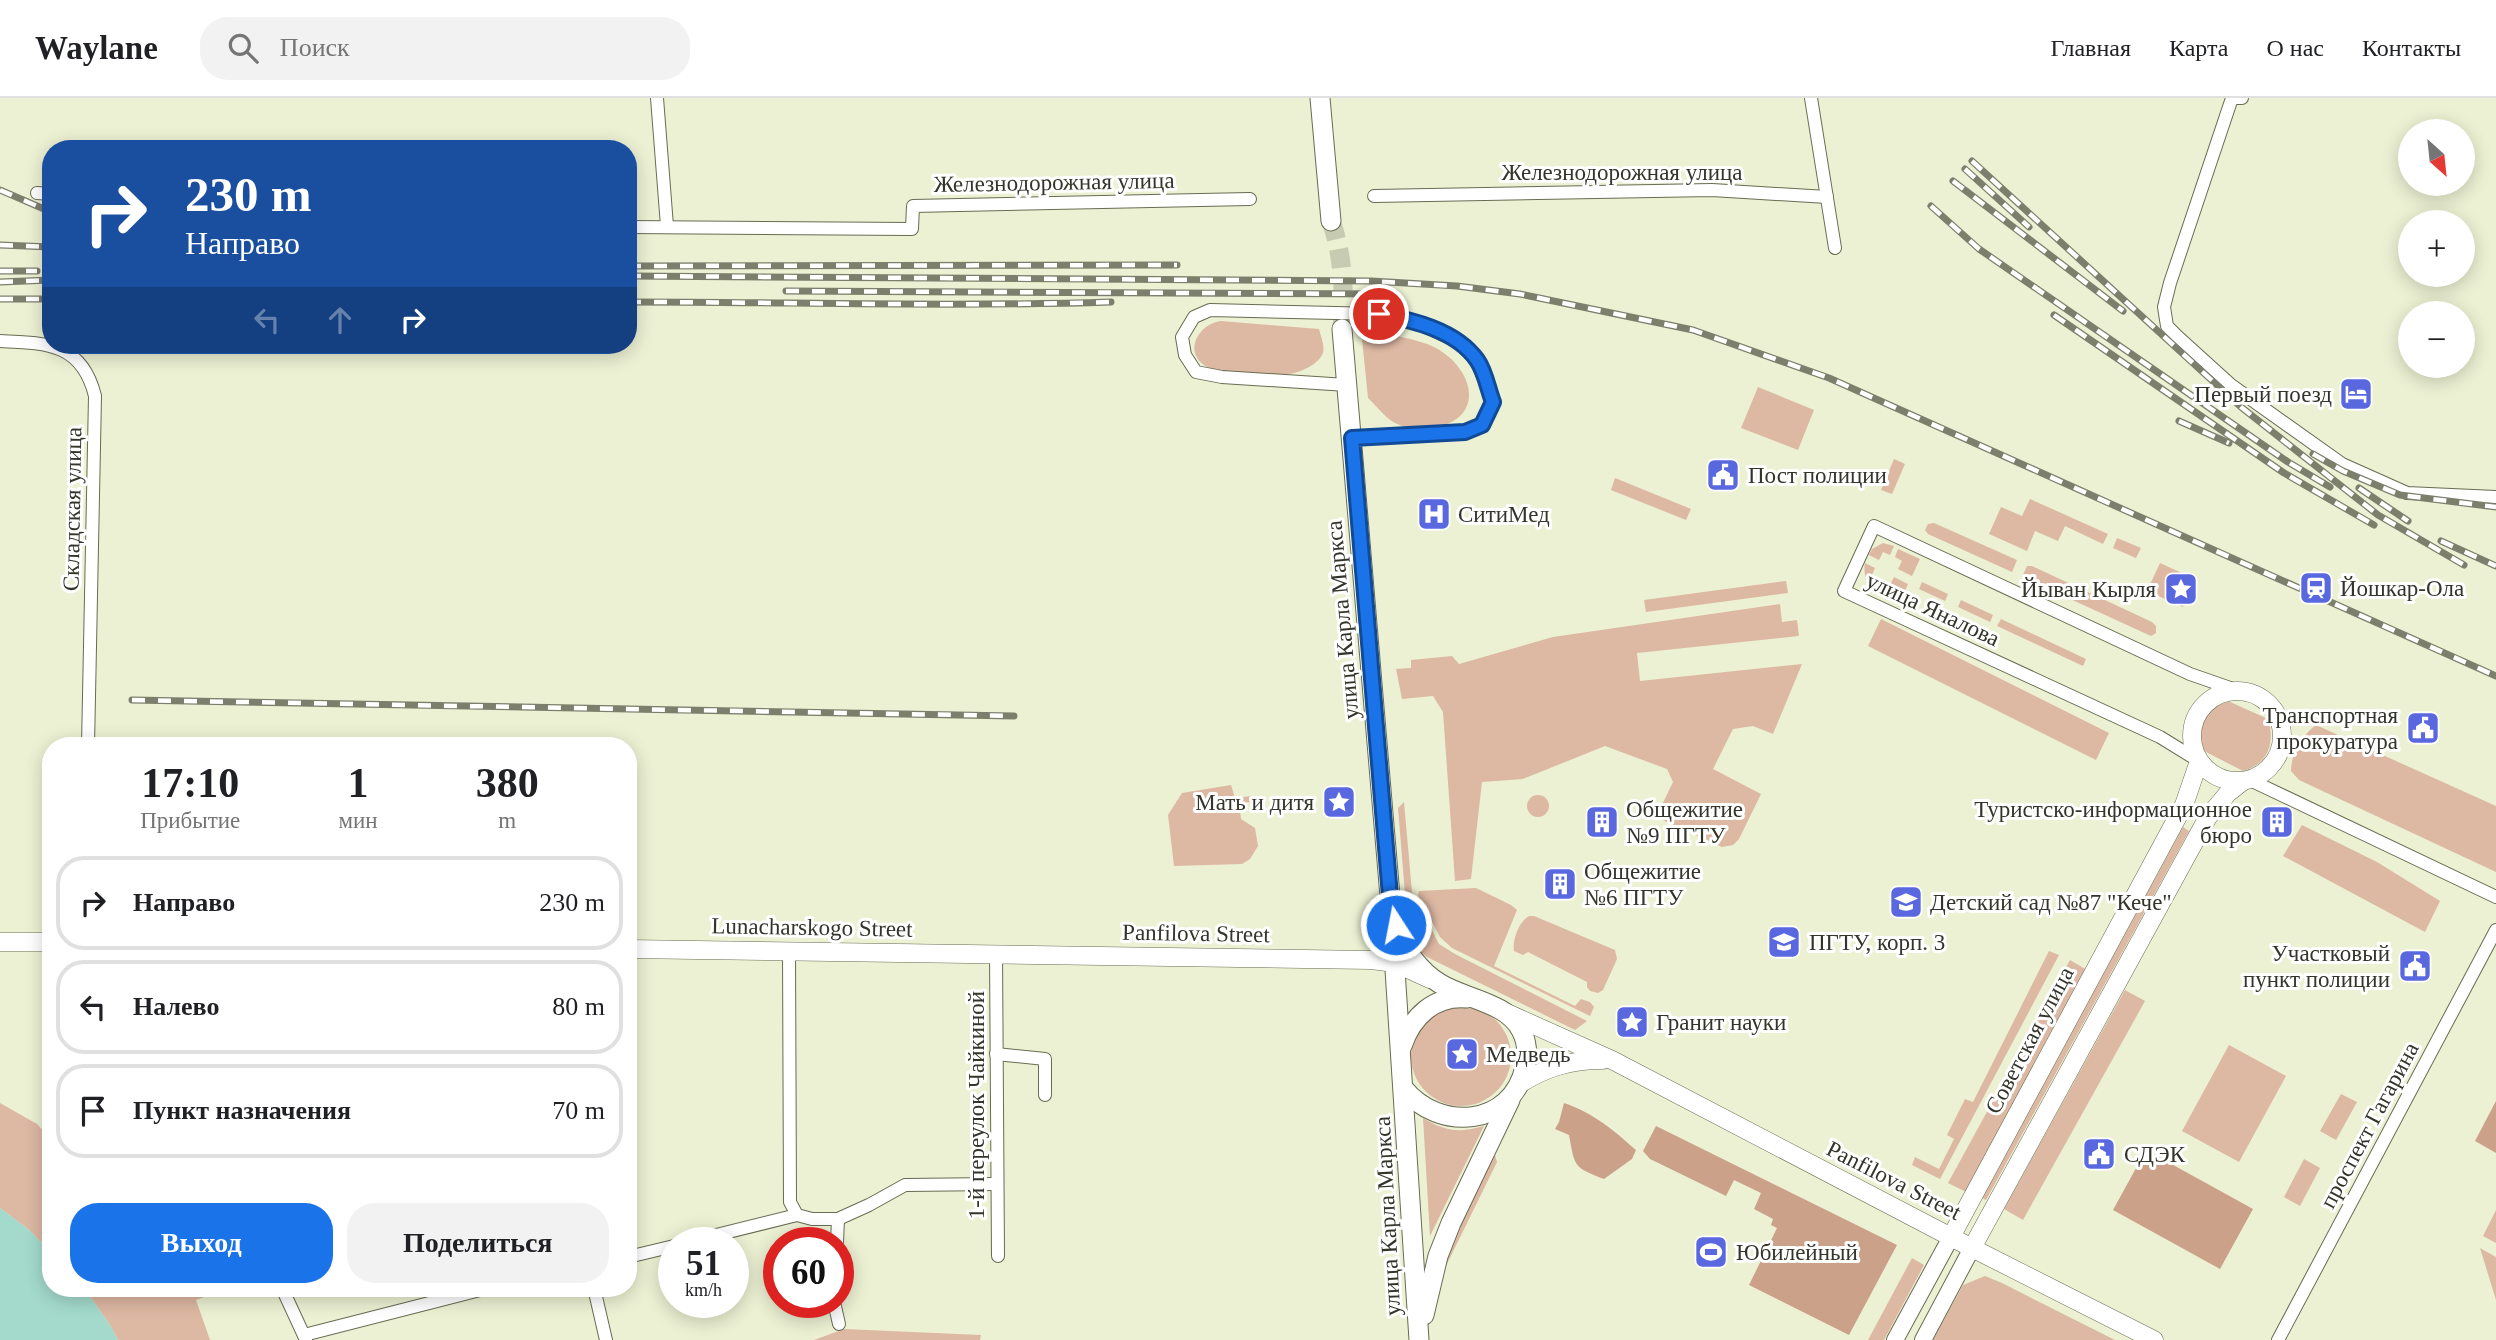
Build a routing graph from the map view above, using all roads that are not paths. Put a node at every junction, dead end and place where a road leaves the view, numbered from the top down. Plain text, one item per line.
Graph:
1 (657, 98) edge
2 (1320, 98) edge
3 (1811, 98) edge
4 (2242, 98) edge
5 (37, 193) dead end
6 (42, 193) edge
7 (1374, 196) dead end
8 (1828, 197) junction
9 (1250, 200) dead end
10 (1331, 221) tunnel mouth
11 (667, 226) junction
12 (637, 227) edge
13 (1835, 248) dead end
14 (1342, 329) tunnel mouth
15 (0, 341) edge
16 (42, 342) edge
17 (70, 354) edge
18 (1347, 385) junction
19 (1352, 438) junction
20 (2496, 496) edge
21 (2236, 690) junction
22 (88, 737) edge
23 (2199, 761) junction
24 (2246, 781) junction
25 (2496, 897) edge
26 (1391, 908) junction
27 (2496, 930) edge
28 (0, 942) edge
29 (42, 942) edge
30 (637, 949) edge
31 (789, 951) junction
32 (996, 953) junction
33 (1395, 963) junction
34 (1438, 983) junction
35 (1475, 999) junction
36 (1507, 1013) junction
37 (1401, 1049) junction
38 (996, 1054) junction
39 (1612, 1060) junction
40 (1404, 1089) junction
41 (1515, 1090) junction
42 (1045, 1095) dead end
43 (996, 1184) junction
44 (797, 1215) junction
45 (838, 1219) junction
46 (749, 1227) edge
47 (838, 1227) edge
48 (1951, 1237) junction
49 (1972, 1248) junction
50 (658, 1250) edge
51 (637, 1255) edge
52 (998, 1256) dead end
53 (286, 1297) edge
54 (454, 1297) edge
55 (596, 1297) edge
56 (838, 1318) edge
57 (839, 1324) dead end
58 (305, 1337) edge
59 (606, 1340) edge
60 (1419, 1340) edge
61 (1895, 1340) edge
62 (1923, 1340) edge
63 (2154, 1340) edge
64 (2278, 1340) edge

1 - 11 street
2 - 10 main road
3 - 8 street
4 - 20 street
5 - 6 street
7 - 8 street, Железнодорожная улица
8 - 13 street
9 - 11 street, Железнодорожная улица
11 - 12 street, Железнодорожная улица
14 - 18 main road, улица Карла Маркса
15 - 16 street, Складская улица
17 - 22 street, Складская улица
18 - 19 main road, улица Карла Маркса
18 - 19 street
19 - 26 main road, улица Карла Маркса
21 - 23 main road
21 - 23 street, улица Яналова
21 - 24 main road
23 - 24 main road
23 - 48 main road, Советская улица
24 - 25 street
24 - 49 main road
26 - 33 main road, улица Карла Маркса
26 - 34 main road, улица Карла Маркса
27 - 64 street, проспект Гагарина
28 - 29 main road
30 - 31 main road, Lunacharskogo Street
31 - 32 main road, Lunacharskogo Street
31 - 44 street
32 - 33 main road, Panfilova Street
32 - 38 street, 1-й переулок Чайкиной
33 - 34 main road, Panfilova Street
33 - 37 main road, улица Карла Маркса
34 - 35 main road
35 - 36 main road
35 - 37 main road
36 - 39 main road, Panfilova Street
36 - 41 main road
37 - 40 main road
38 - 42 street
38 - 43 street, 1-й переулок Чайкиной
39 - 41 main road, Panfilova Street
39 - 48 main road, Panfilova Street
40 - 41 main road
40 - 60 main road, улица Карла Маркса
41 - 60 main road, улица Карла Маркса
43 - 45 street
43 - 52 street, 1-й переулок Чайкиной
44 - 45 street
44 - 46 street
45 - 47 street
48 - 49 main road, Panfilova Street
48 - 61 street, Советская улица
49 - 62 street
49 - 63 main road, Panfilova Street
50 - 51 street
53 - 58 street
54 - 58 street
55 - 59 street
56 - 57 street

